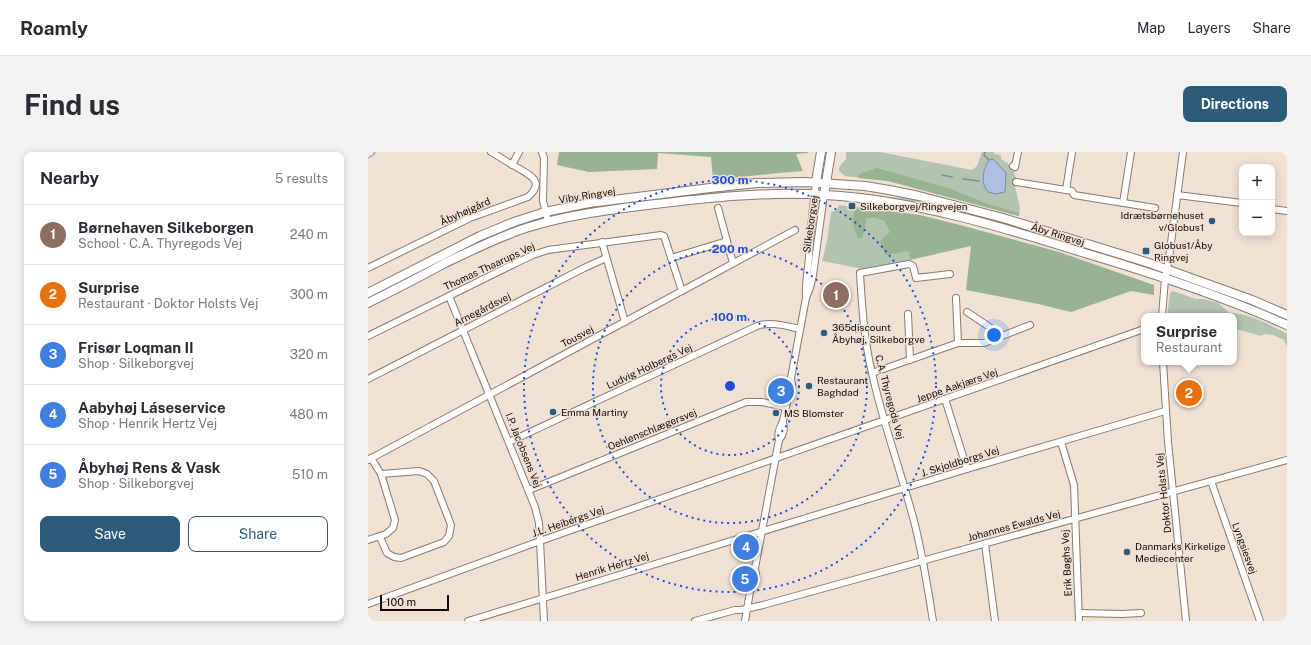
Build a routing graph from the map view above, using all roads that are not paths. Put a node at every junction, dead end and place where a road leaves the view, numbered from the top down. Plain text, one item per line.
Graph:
1 (371, 152) edge
2 (492, 152) edge
3 (519, 152) edge
4 (542, 152) edge
5 (821, 152) edge
6 (831, 152) edge
7 (1018, 152) edge
8 (1072, 152) edge
9 (1132, 152) edge
10 (1183, 152) edge
11 (368, 154) edge
12 (501, 154) edge
13 (512, 165) junction
14 (1013, 166) dead end
15 (816, 182) junction
16 (1016, 182) dead end
17 (826, 183) junction
18 (1066, 190) junction
19 (815, 194) junction
20 (824, 195) junction
21 (1177, 195) junction
22 (1123, 203) junction
23 (1239, 204) edge
24 (718, 208) dead end
25 (1155, 208) dead end
26 (1275, 209) edge
27 (1287, 211) edge
28 (545, 212) junction
29 (548, 221) junction
30 (795, 230) dead end
31 (727, 241) junction
32 (602, 242) junction
33 (606, 258) junction
34 (671, 258) junction
35 (733, 263) junction
36 (368, 268) edge
37 (1167, 269) junction
38 (950, 274) dead end
39 (1165, 279) junction
40 (682, 291) junction
41 (368, 293) edge
42 (449, 296) junction
43 (806, 298) junction
44 (956, 298) dead end
45 (368, 303) edge
46 (967, 312) dead end
47 (1162, 313) edge
48 (908, 314) dead end
49 (1287, 315) edge
50 (625, 322) junction
51 (1030, 325) dead end
52 (1287, 326) edge
53 (800, 329) junction
54 (463, 330) junction
55 (1141, 330) edge
56 (368, 336) edge
57 (1000, 336) junction
58 (958, 343) junction
59 (910, 360) junction
60 (1163, 365) edge
61 (872, 373) junction
62 (368, 379) edge
63 (490, 394) junction
64 (945, 399) junction
65 (785, 407) junction
66 (1165, 411) junction
67 (885, 420) junction
68 (509, 442) junction
69 (1061, 442) junction
70 (776, 458) junction
71 (370, 459) edge
72 (1287, 460) edge
73 (967, 469) junction
74 (381, 474) junction
75 (1211, 481) junction
76 (905, 488) junction
77 (529, 490) junction
78 (1174, 491) junction
79 (1074, 519) junction
80 (762, 531) junction
81 (380, 537) junction
82 (368, 540) edge
83 (540, 541) junction
84 (985, 544) junction
85 (923, 561) junction
86 (543, 597) junction
87 (368, 604) edge
88 (747, 609) junction
89 (1079, 613) junction
90 (1141, 613) dead end
91 (468, 621) edge
92 (544, 621) edge
93 (695, 621) edge
94 (744, 621) edge
95 (933, 621) edge
96 (995, 621) edge
97 (1079, 621) edge
98 (1186, 621) edge
99 (1260, 621) edge

1 - 11 street
2 - 12 street, Åbyhøjgård
3 - 13 street
4 - 28 street
5 - 15 main road, Silkeborgvej
6 - 17 main road, Silkeborgvej
7 - 14 street
8 - 18 street
9 - 22 street
10 - 21 street
12 - 13 street, Åbyhøjgård
13 - 36 street, Åbyhøjgård
15 - 17 main road, Viby Ringvej
15 - 19 street, Silkeborgvej
15 - 28 main road, Viby Ringvej
16 - 18 street
17 - 20 main road, Silkeborgvej
17 - 37 main road, Åby Ringvej
18 - 22 street
19 - 20 main road, Åby Ringvej
19 - 29 main road, Viby Ringvej
19 - 43 street, Silkeborgvej
20 - 39 main road, Åby Ringvej
20 - 43 street, Silkeborgvej
21 - 23 street
21 - 37 street
22 - 25 street
24 - 31 street
26 - 27 street
28 - 29 street
28 - 41 main road, Viby Ringvej
29 - 45 main road, Viby Ringvej
30 - 35 street, Tousvej
31 - 34 street
31 - 35 street
32 - 33 street
32 - 34 street, Thomas Thaarups Vej
32 - 42 street, Thomas Thaarups Vej
33 - 50 street
33 - 54 street, Arnegårdsvej
34 - 40 street, Thomas Thaarups Vej
35 - 40 street, Tousvej
37 - 39 street
37 - 49 main road, Åby Ringvej
38 - 61 street, C.A. Thyregods Vej
39 - 47 street
39 - 52 main road, Åby Ringvej
40 - 50 street, Tousvej
42 - 54 street, I.P. Jacobsens Vej
42 - 56 street, Thomas Thaarups Vej
43 - 53 street, Silkeborgvej
44 - 58 street
46 - 57 street
48 - 59 street
50 - 63 street, Tousvej
51 - 57 street
53 - 65 street, Silkeborgvej
53 - 68 street, Ludvig Holbergs Vej
54 - 62 street, Arnegårdsvej
54 - 63 street, I.P. Jacobsens Vej
55 - 64 street, Jeppe Aakjærs Vej
57 - 58 street
58 - 59 street
59 - 61 street
60 - 66 street, Doktor Holsts Vej
61 - 67 street, C.A. Thyregods Vej
63 - 68 street, I.P. Jacobsens Vej
63 - 71 street, Tousvej
64 - 67 street, Jeppe Aakjærs Vej
64 - 73 street
65 - 70 street, Silkeborgvej
65 - 77 street, Oehlenschlægersvej
66 - 69 street, J. Skjoldborgs Vej
66 - 78 street, Doktor Holsts Vej
67 - 70 street, Jeppe Aakjærs Vej
67 - 76 street, C.A. Thyregods Vej
68 - 77 street, I.P. Jacobsens Vej
69 - 73 street, J. Skjoldborgs Vej
69 - 79 street, Erik Bøghs Vej
70 - 80 street, Silkeborgvej
70 - 83 street, J.L. Heibergs Vej
71 - 74 street
72 - 75 street, Johannes Ewalds Vej
73 - 76 street, J. Skjoldborgs Vej
74 - 81 street
74 - 81 street
75 - 78 street, Johannes Ewalds Vej
75 - 99 street, Lyngsiesvej
76 - 80 street, J. Skjoldborgs Vej
76 - 85 street, C.A. Thyregods Vej
77 - 83 street, I.P. Jacobsens Vej
78 - 79 street, Johannes Ewalds Vej
78 - 98 street, Doktor Holsts Vej
79 - 84 street, Johannes Ewalds Vej
79 - 89 street, Erik Bøghs Vej
80 - 86 street, Henrik Hertz Vej
80 - 88 street, Silkeborgvej
81 - 82 street
83 - 86 street, I.P. Jacobsens Vej
83 - 87 street, J.L. Heibergs Vej
84 - 85 street, Johannes Ewalds Vej
84 - 96 street
85 - 88 street, Johannes Ewalds Vej
85 - 95 street, C.A. Thyregods Vej
86 - 91 street, Henrik Hertz Vej
86 - 92 street, I.P. Jacobsens Vej
88 - 93 street, Johannes Ewalds Vej
88 - 94 street, Silkeborgvej
89 - 90 street
89 - 97 street, Erik Bøghs Vej

